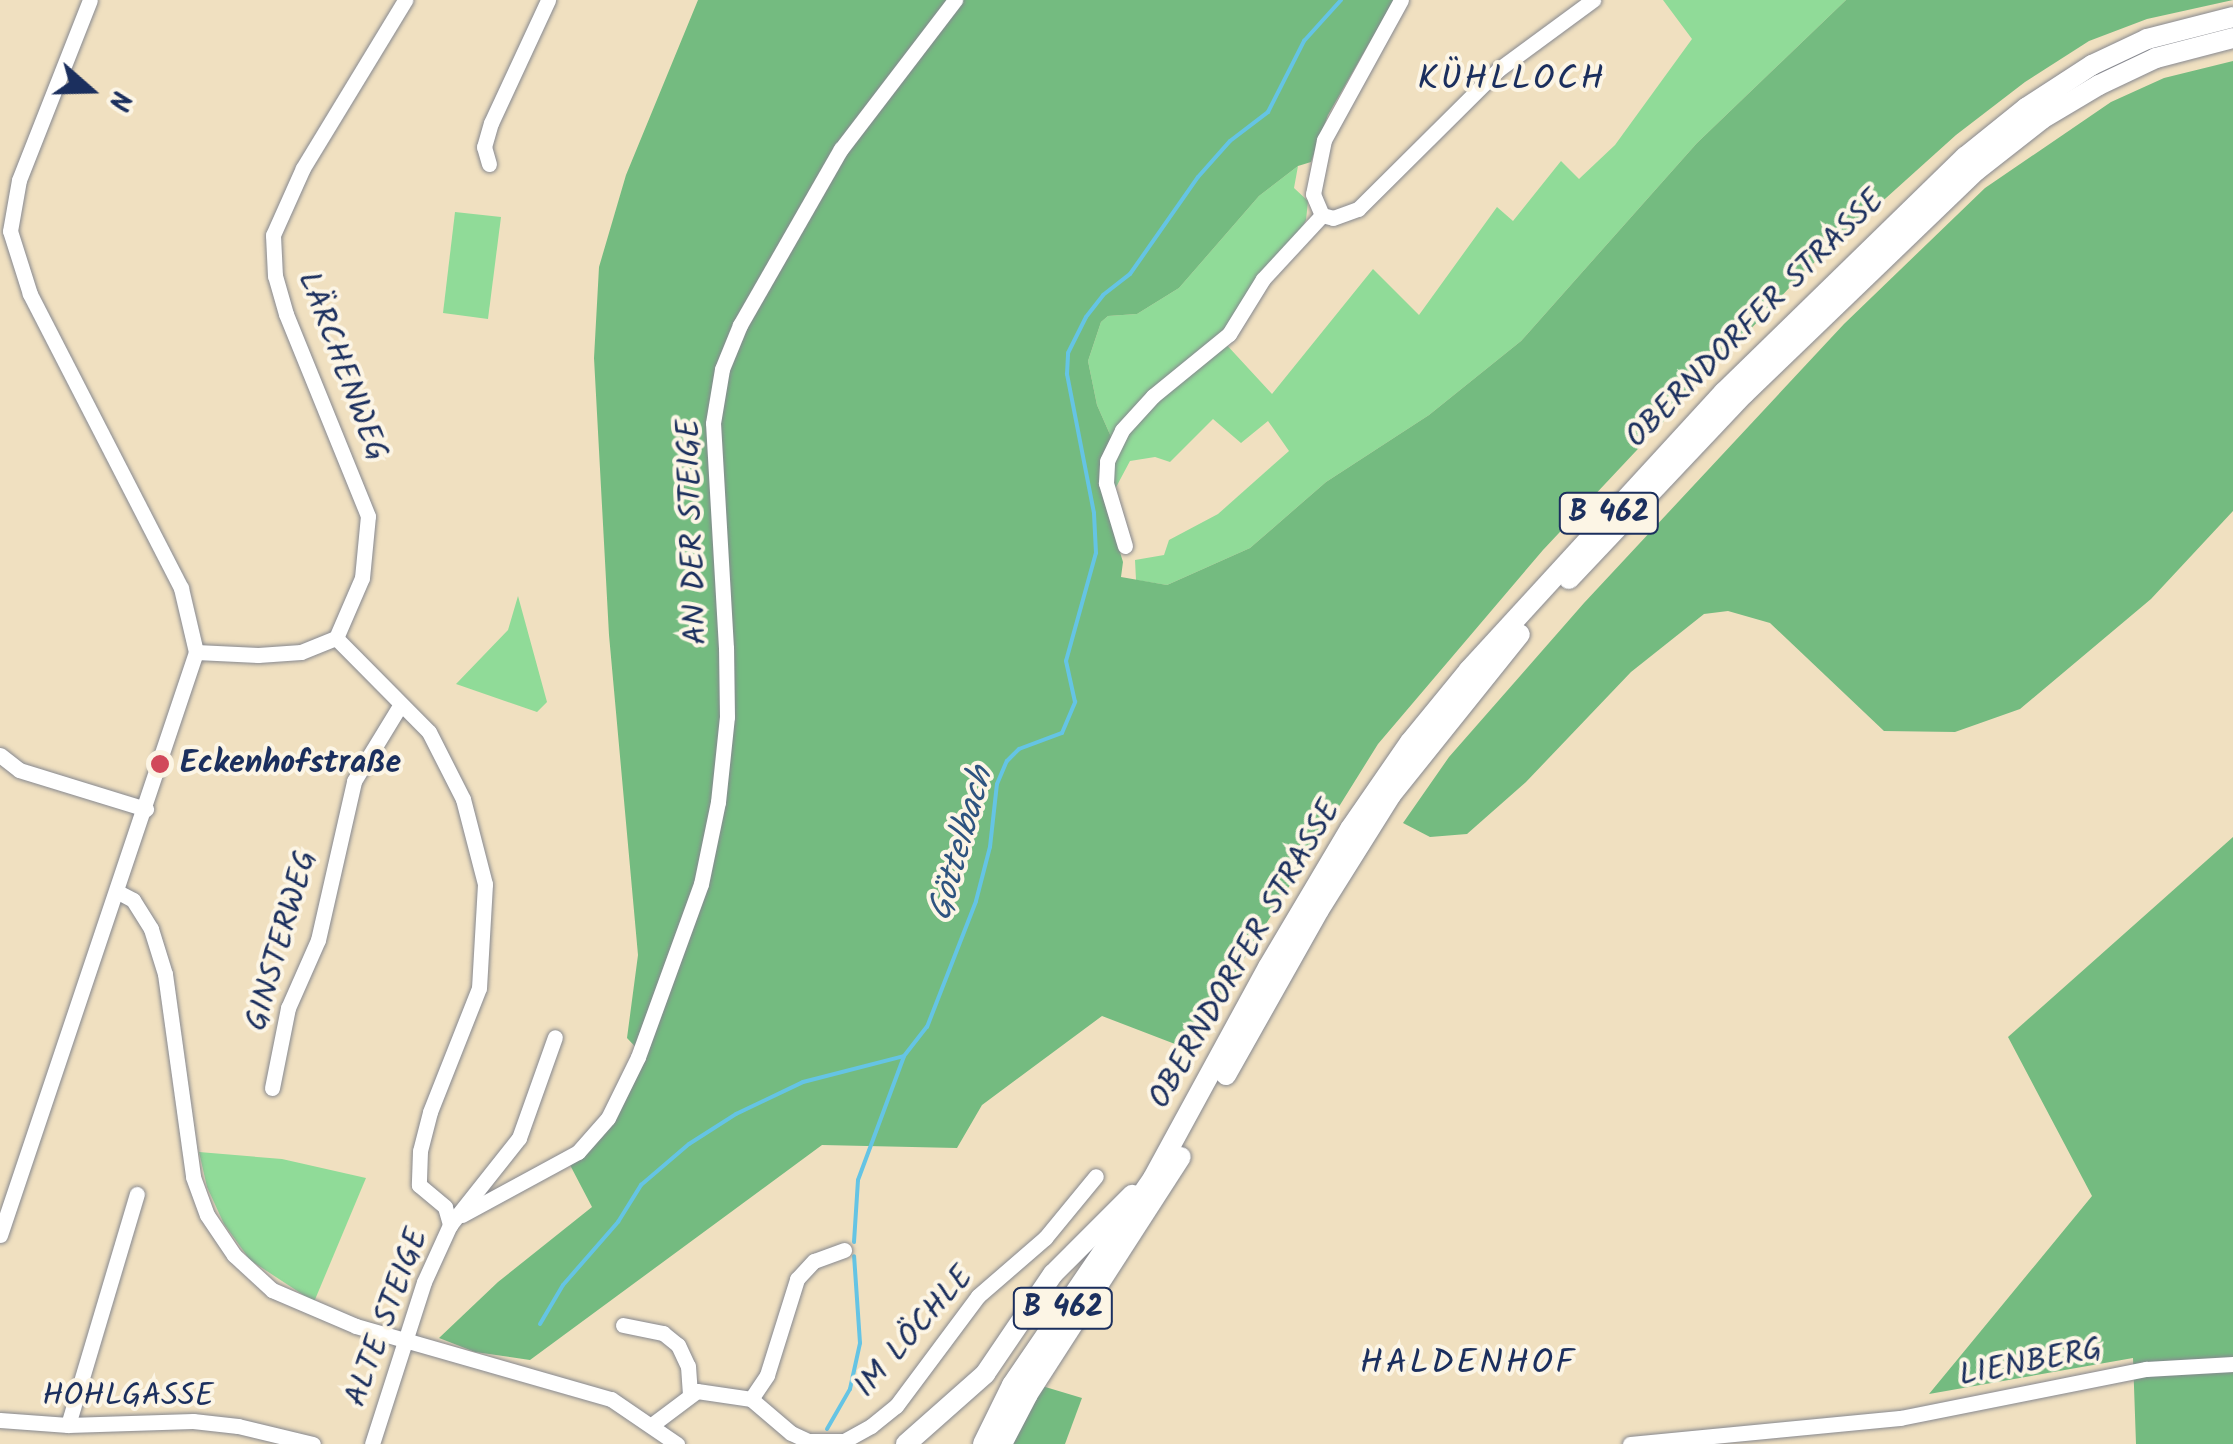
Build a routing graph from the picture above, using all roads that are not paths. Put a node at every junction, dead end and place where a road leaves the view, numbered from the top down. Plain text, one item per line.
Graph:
1 (90, 0) edge
2 (405, 0) edge
3 (548, 0) edge
4 (955, 0) edge
5 (1401, 0) edge
6 (1593, 0) edge
7 (2233, 17) edge
8 (2233, 38) edge
9 (489, 164) dead end
10 (1322, 215) junction
11 (5, 232) edge
12 (1126, 546) dead end
13 (336, 638) junction
14 (196, 652) junction
15 (402, 704) junction
16 (0, 754) edge
17 (146, 809) junction
18 (118, 892) junction
19 (555, 1037) dead end
20 (638, 1057) joint
21 (272, 1088) dead end
22 (1096, 1176) dead end
23 (1159, 1182) junction
24 (136, 1194) dead end
25 (456, 1220) junction
26 (0, 1235) edge
27 (844, 1250) dead end
28 (623, 1324) dead end
29 (408, 1342) junction
30 (2233, 1364) edge
31 (690, 1395) junction
32 (751, 1399) junction
33 (0, 1420) edge
34 (653, 1424) junction
35 (68, 1425) junction
36 (313, 1444) edge
37 (372, 1444) edge
38 (677, 1444) edge
39 (906, 1444) edge
40 (983, 1444) edge
41 (1002, 1444) edge
42 (1630, 1444) edge

1 - 11 street
2 - 13 street, LÄRCHENWEG
3 - 9 street
4 - 20 street, AN DER STEIGE
5 - 10 street
6 - 10 street
7 - 23 main road, OBERNDORFER STRASSE / B 462
8 - 23 main road, OBERNDORFER STRASSE / B 462
10 - 12 street
11 - 14 street
13 - 14 street
13 - 15 street
14 - 17 street
15 - 21 street, GINSTERWEG
15 - 25 street
16 - 17 street
17 - 18 street
18 - 26 street
18 - 29 street
19 - 25 street, ALTE STEIGE
20 - 25 street, ALTE STEIGE
22 - 32 street, IM LÖCHLE
23 - 39 main road
23 - 40 main road, B 462
23 - 41 main road, B 462
24 - 35 street
25 - 29 street, ALTE STEIGE
27 - 32 street
28 - 31 street
29 - 34 street
29 - 37 street, ALTE STEIGE
30 - 42 street, LIENBERG
31 - 32 street
31 - 34 street
33 - 35 street, HOHLGASSE
34 - 38 street
35 - 36 street, HOHLGASSE

